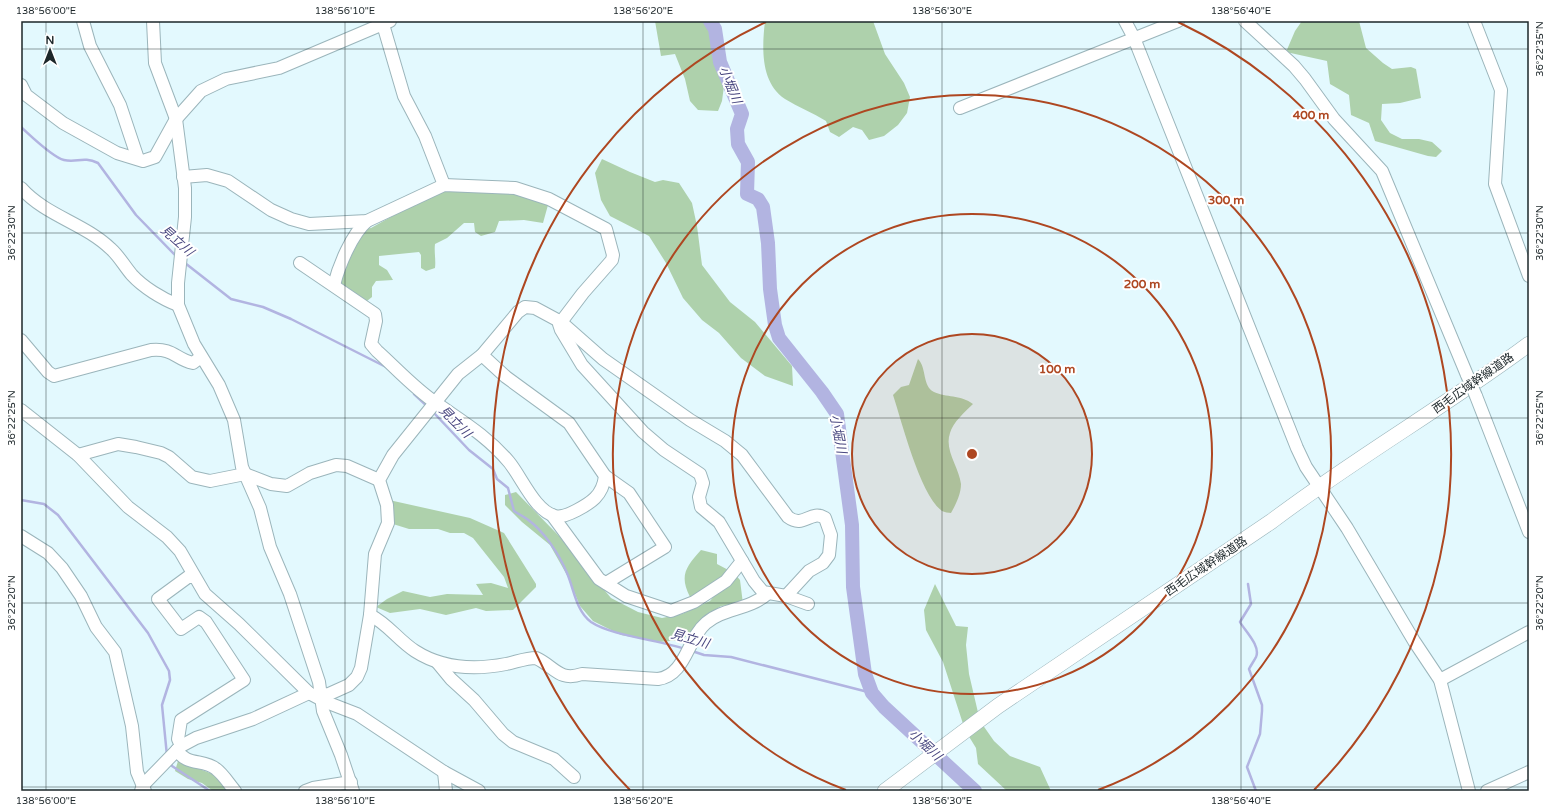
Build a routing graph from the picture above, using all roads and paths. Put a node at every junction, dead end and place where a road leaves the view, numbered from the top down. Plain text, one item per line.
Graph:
1 (83, 21) edge
2 (153, 21) edge
3 (1125, 21) edge
4 (1178, 21) edge
5 (1245, 21) edge
6 (1474, 21) edge
7 (385, 22) edge
8 (1134, 38) junction
9 (23, 93) edge
10 (960, 108) dead end
11 (176, 119) junction
12 (138, 159) junction
13 (183, 177) junction
14 (444, 185) junction
15 (21, 188) edge
16 (367, 221) junction
17 (300, 263) dead end
18 (1529, 276) edge
19 (334, 285) junction
20 (178, 305) junction
21 (561, 322) junction
22 (21, 340) edge
23 (1529, 344) edge
24 (482, 355) junction
25 (201, 357) junction
26 (432, 406) junction
27 (21, 410) edge
28 (78, 455) junction
29 (245, 474) junction
30 (605, 476) junction
31 (379, 480) junction
32 (1320, 486) junction
33 (552, 515) junction
34 (1529, 532) edge
35 (21, 536) edge
36 (742, 561) junction
37 (194, 577) junction
38 (606, 583) junction
39 (767, 594) junction
40 (786, 596) junction
41 (808, 604) dead end
42 (370, 614) junction
43 (1529, 632) edge
44 (438, 662) junction
45 (1440, 680) junction
46 (317, 696) junction
47 (179, 748) junction
48 (444, 772) junction
49 (1529, 772) edge
50 (574, 777) dead end
51 (352, 787) edge
52 (143, 790) edge
53 (235, 791) edge
54 (305, 791) edge
55 (446, 791) edge
56 (479, 791) edge
57 (885, 791) edge
58 (1469, 791) edge
59 (1487, 791) edge

1 - 12 street
2 - 11 street
3 - 8 street
4 - 8 street
5 - 34 street, bridge
6 - 18 street
7 - 11 street
7 - 14 street
8 - 10 street
8 - 32 street
9 - 12 street
11 - 12 street
11 - 13 street
13 - 16 street
13 - 20 street
14 - 16 street
14 - 21 street
15 - 20 street
16 - 19 street
17 - 19 street
19 - 26 street
20 - 25 street
21 - 24 street
21 - 36 street
21 - 40 street
22 - 25 street
23 - 32 main road, 西毛広域幹線道路
24 - 26 street
24 - 30 street
25 - 29 street
26 - 31 street
26 - 33 street
27 - 28 street
28 - 29 street
28 - 37 street
29 - 31 street
29 - 46 street
30 - 33 street
30 - 38 street
31 - 42 street
32 - 45 street
32 - 57 main road, 西毛広域幹線道路
33 - 38 street
35 - 52 street
36 - 38 street
36 - 39 street
37 - 46 street
37 - 47 street
39 - 40 street
39 - 44 street
40 - 41 street
42 - 44 street
42 - 46 street
43 - 45 street
44 - 50 street
45 - 58 street
46 - 47 street
46 - 48 street
46 - 51 street
47 - 52 street
47 - 53 street
48 - 55 street
48 - 56 street
49 - 59 street
51 - 54 street

